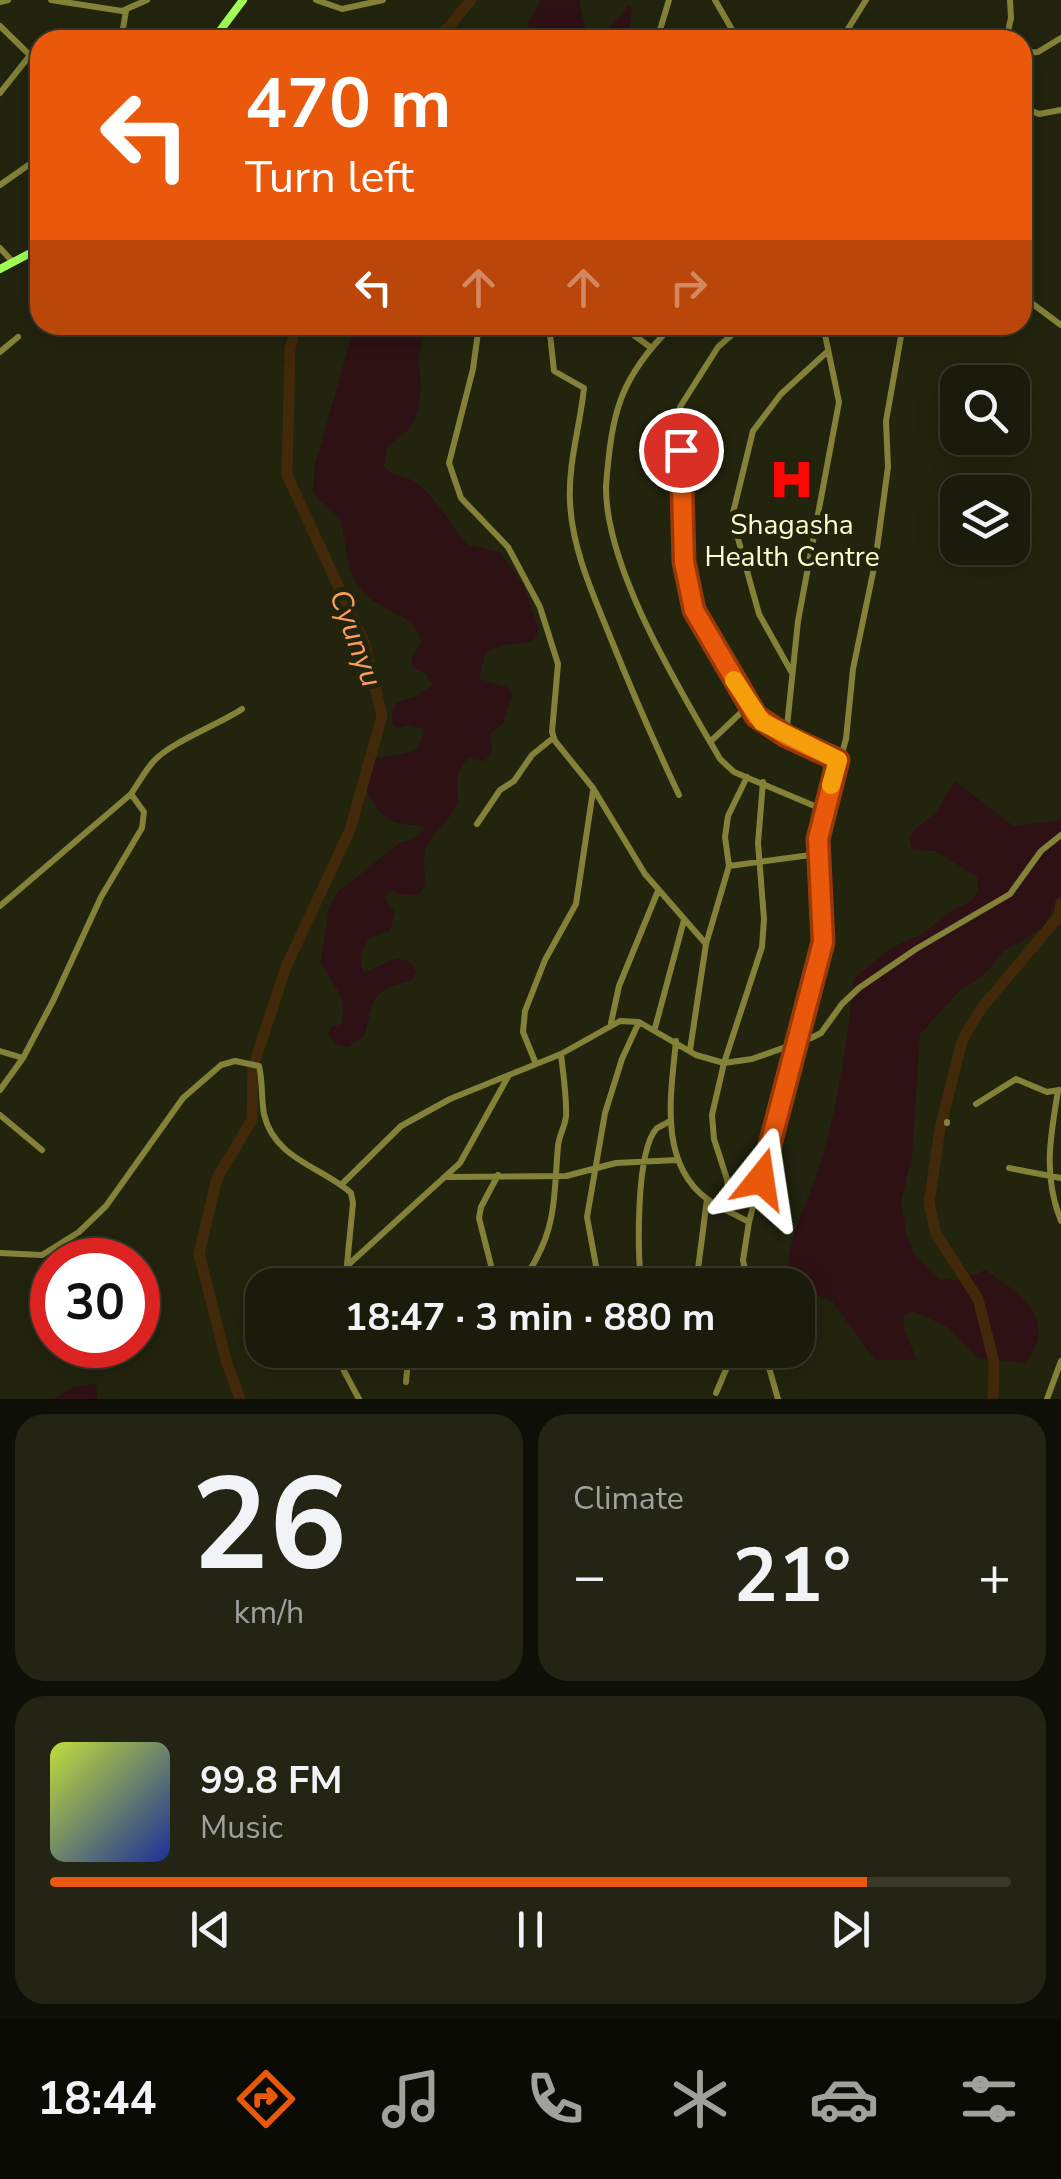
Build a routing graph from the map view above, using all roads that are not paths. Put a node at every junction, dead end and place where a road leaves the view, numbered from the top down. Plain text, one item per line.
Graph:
1 (8, 0) edge
2 (51, 0) edge
3 (147, 0) edge
4 (316, 0) edge
5 (383, 0) edge
6 (669, 0) edge
7 (715, 0) edge
8 (866, 0) edge
9 (1010, 0) edge
10 (239, 1) edge
11 (0, 2) edge
12 (126, 12) junction
13 (0, 26) edge
14 (123, 30) edge
15 (220, 30) edge
16 (660, 30) edge
17 (732, 30) edge
18 (847, 30) edge
19 (1008, 30) edge
20 (1061, 38) edge
21 (30, 52) edge
22 (1032, 52) edge
23 (30, 56) edge
24 (0, 93) edge
25 (1032, 109) edge
26 (1061, 110) edge
27 (30, 163) edge
28 (0, 185) edge
29 (0, 248) edge
30 (30, 253) edge
31 (12, 262) junction
32 (0, 269) edge
33 (1032, 303) edge
34 (1061, 325) edge
35 (478, 335) edge
36 (550, 335) edge
37 (634, 335) edge
38 (662, 335) edge
39 (732, 335) edge
40 (825, 335) edge
41 (901, 335) edge
42 (18, 337) dead end
43 (650, 347) junction
44 (829, 350) junction
45 (0, 352) edge
46 (793, 676) junction
47 (748, 705) junction
48 (242, 709) dead end
49 (786, 736) junction
50 (553, 738) junction
51 (710, 742) junction
52 (838, 760) junction
53 (748, 777) junction
54 (763, 782) junction
55 (594, 788) junction
56 (130, 794) junction
57 (679, 795) dead end
58 (824, 810) junction
59 (478, 824) dead end
60 (1061, 834) edge
61 (818, 854) junction
62 (762, 861) junction
63 (729, 866) junction
64 (658, 891) junction
65 (0, 906) edge
66 (684, 920) junction
67 (706, 944) junction
68 (639, 1022) junction
69 (611, 1024) junction
70 (655, 1028) junction
71 (676, 1042) junction
72 (796, 1042) junction
73 (690, 1050) junction
74 (0, 1051) edge
75 (561, 1054) junction
76 (23, 1058) junction
77 (724, 1063) junction
78 (536, 1064) junction
79 (508, 1076) junction
80 (0, 1090) edge
81 (1059, 1090) edge
82 (976, 1104) dead end
83 (0, 1116) edge
84 (671, 1120) junction
85 (42, 1150) dead end
86 (678, 1160) junction
87 (646, 1162) junction
88 (598, 1166) junction
89 (1010, 1168) dead end
90 (498, 1175) junction
91 (1048, 1176) junction
92 (446, 1177) junction
93 (558, 1177) junction
94 (1061, 1178) edge
95 (341, 1186) junction
96 (707, 1199) junction
97 (730, 1212) junction
98 (1061, 1221) edge
99 (749, 1222) junction
100 (68, 1238) edge
101 (30, 1253) edge
102 (0, 1254) edge
103 (348, 1265) junction
104 (348, 1268) edge
105 (492, 1268) edge
106 (531, 1268) edge
107 (596, 1268) edge
108 (639, 1268) edge
109 (698, 1268) edge
110 (744, 1268) edge
111 (1061, 1361) edge
112 (343, 1368) edge
113 (407, 1368) edge
114 (727, 1368) edge
115 (770, 1368) edge
116 (406, 1382) dead end
117 (716, 1393) dead end
118 (359, 1399) edge
119 (778, 1399) edge
120 (1047, 1399) edge

1 - 11 street
2 - 12 street
3 - 12 street
4 - 5 street
6 - 16 street
7 - 17 street
8 - 18 street
9 - 19 street
10 - 15 main road
12 - 14 street
13 - 21 street
20 - 22 street
23 - 24 street
25 - 26 street
27 - 28 street
29 - 31 street
30 - 31 main road
31 - 32 main road
33 - 34 street
35 - 50 street
36 - 57 street
37 - 43 street
38 - 43 street
39 - 47 street
40 - 44 street
41 - 52 street
42 - 45 street
43 - 51 street
44 - 46 street
44 - 46 street
46 - 49 street
47 - 49 street
47 - 51 street
48 - 56 street
49 - 52 street
50 - 55 street
50 - 59 street
51 - 53 street
52 - 58 street
53 - 54 street
53 - 63 street
54 - 58 street
54 - 62 street
55 - 64 street
55 - 78 street
56 - 65 street
56 - 76 street
58 - 61 street
60 - 72 street
61 - 62 street
61 - 72 street
62 - 63 street
62 - 77 street
63 - 67 street
64 - 66 street
64 - 69 street
66 - 67 street
66 - 70 street
67 - 73 street
68 - 69 street
68 - 70 street
68 - 88 street
69 - 75 street
70 - 71 street
71 - 73 street
71 - 84 street
72 - 77 street
72 - 99 street
73 - 77 street
74 - 76 street
75 - 78 street
75 - 93 street
76 - 80 street
77 - 97 street
78 - 79 street
79 - 92 street
79 - 95 street
81 - 82 street
81 - 91 street
83 - 85 street
84 - 86 street
84 - 87 street
86 - 87 street
86 - 96 street
87 - 88 street
87 - 108 street
88 - 93 street
88 - 107 street
89 - 91 street
90 - 92 street
90 - 93 street
90 - 105 street
91 - 94 street
91 - 98 street
92 - 103 street
93 - 106 street
95 - 100 street
95 - 103 street
96 - 97 street
96 - 109 street
97 - 99 street
99 - 110 street
101 - 102 street
103 - 104 street
111 - 120 street
112 - 118 street
113 - 116 street
114 - 117 street
115 - 119 street

